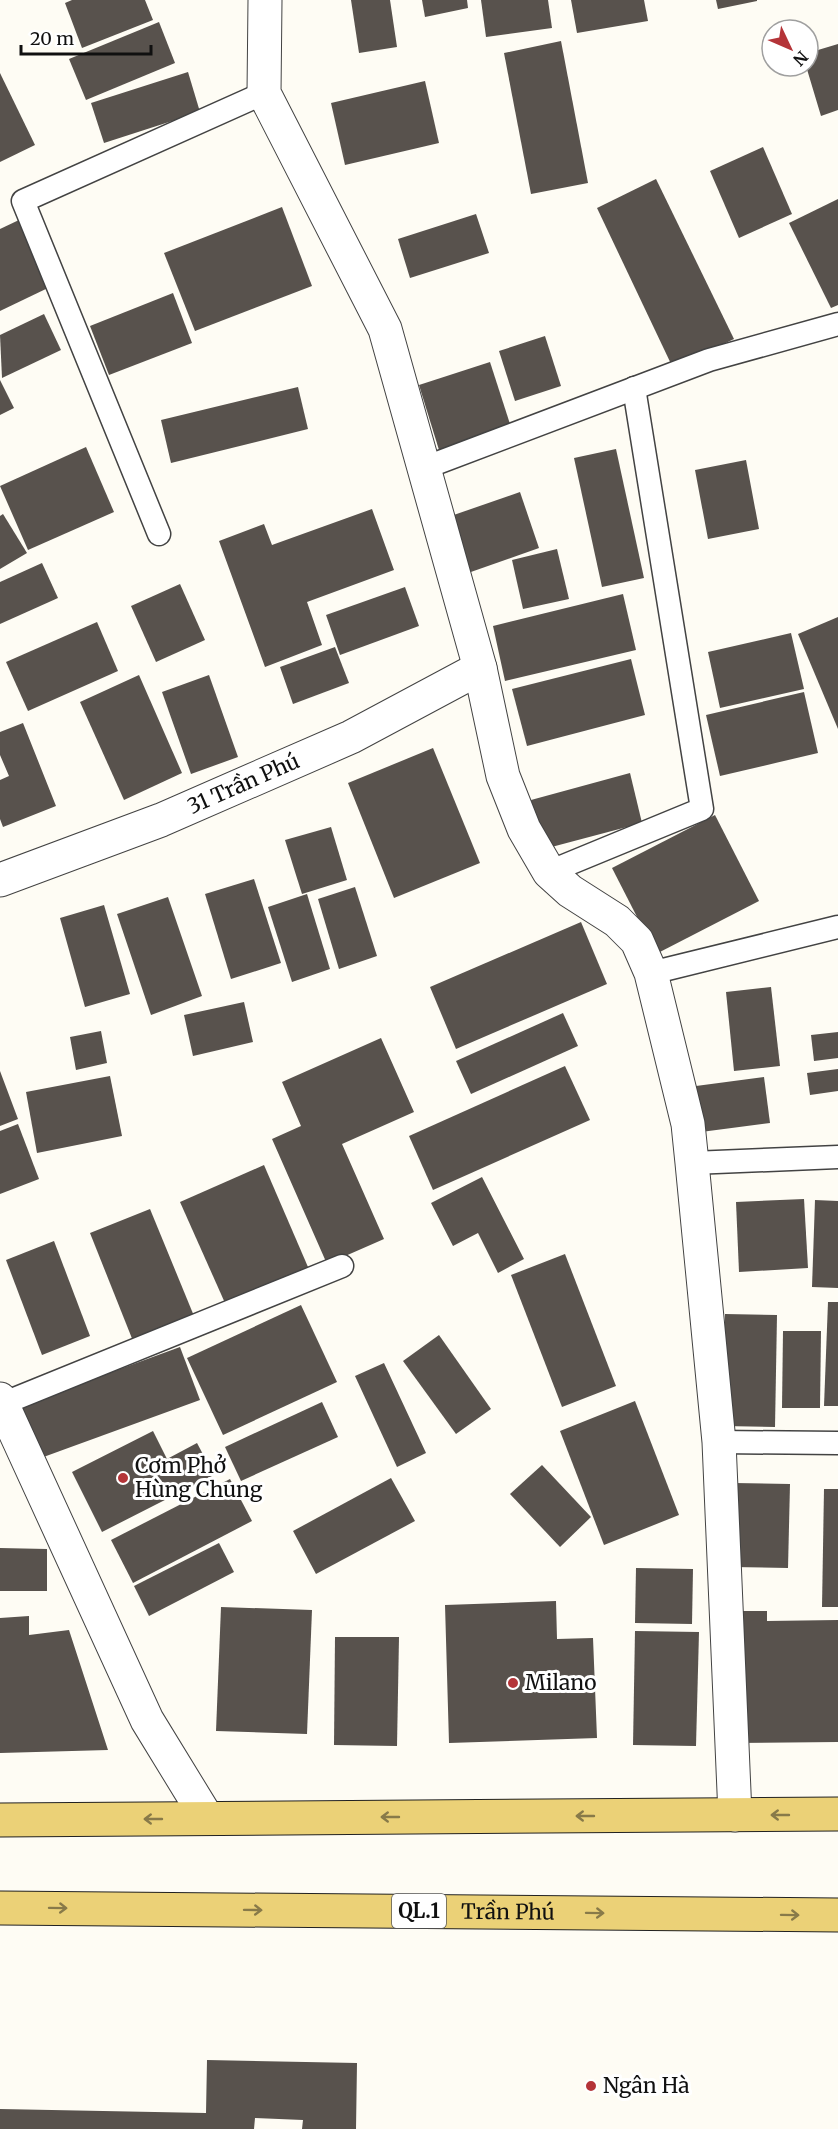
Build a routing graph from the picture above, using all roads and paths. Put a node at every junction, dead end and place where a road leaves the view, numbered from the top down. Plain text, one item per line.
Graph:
1 (265, 0) edge
2 (264, 93) junction
3 (838, 324) edge
4 (634, 388) junction
5 (424, 468) junction
6 (159, 534) dead end
7 (480, 668) junction
8 (549, 872) junction
9 (0, 880) edge
10 (838, 927) edge
11 (651, 972) junction
12 (838, 1157) edge
13 (692, 1163) junction
14 (342, 1266) dead end
15 (1, 1401) edge
16 (719, 1442) junction
17 (838, 1443) edge
18 (838, 1814) edge
19 (735, 1815) junction
20 (207, 1818) junction
21 (0, 1820) edge
22 (0, 1908) edge
23 (838, 1915) edge

1 - 2 street
2 - 5 street
2 - 6 lane
3 - 4 lane
4 - 5 lane
4 - 8 lane
5 - 7 street
7 - 8 street
7 - 9 street, 31 Trần Phú
8 - 11 street
10 - 11 lane
11 - 13 street
12 - 13 lane
13 - 16 street
14 - 15 lane
15 - 20 street
16 - 17 lane
16 - 19 street
18 -> 19 main road
19 -> 20 main road
20 -> 21 main road
22 -> 23 main road, Trần Phú / QL.1

